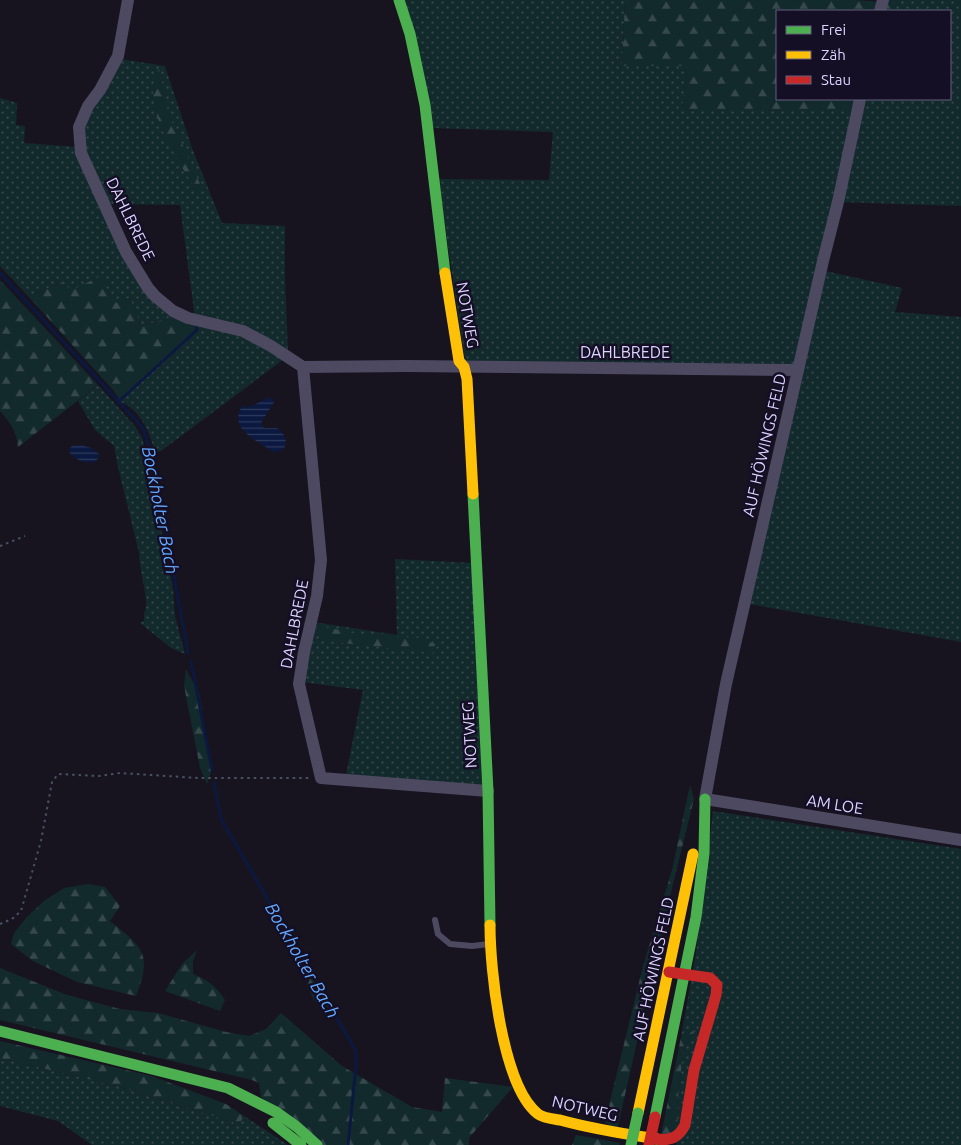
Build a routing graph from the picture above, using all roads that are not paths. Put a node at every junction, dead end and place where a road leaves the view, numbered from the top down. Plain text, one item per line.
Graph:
1 (128, 0) edge
2 (399, 0) edge
3 (860, 100) edge
4 (303, 367) junction
5 (464, 367) junction
6 (798, 370) junction
7 (488, 791) junction
8 (705, 799) junction
9 (961, 840) edge
10 (435, 920) dead end
11 (490, 944) junction
12 (669, 972) junction
13 (685, 975) junction
14 (0, 1032) edge
15 (181, 1076) junction
16 (301, 1145) edge
17 (317, 1145) edge
18 (631, 1145) edge
19 (649, 1145) edge

1 - 4 street, DAHLBREDE
2 - 5 street, NOTWEG
3 - 6 street, AUF HÖWINGS FELD
4 - 5 street, DAHLBREDE
4 - 7 street, DAHLBREDE
5 - 6 street, DAHLBREDE
5 - 7 street, NOTWEG
6 - 8 street, AUF HÖWINGS FELD
7 - 11 street, NOTWEG
8 - 9 street, AM LOE
8 - 12 street, AUF HÖWINGS FELD
8 - 13 street, AUF HÖWINGS FELD
10 - 11 lane
11 - 13 street, NOTWEG
12 - 13 street, NOTWEG
12 - 18 street, AUF HÖWINGS FELD, bridge
13 - 19 street, AUF HÖWINGS FELD, bridge
14 - 15 street
15 - 16 street
15 - 17 street

